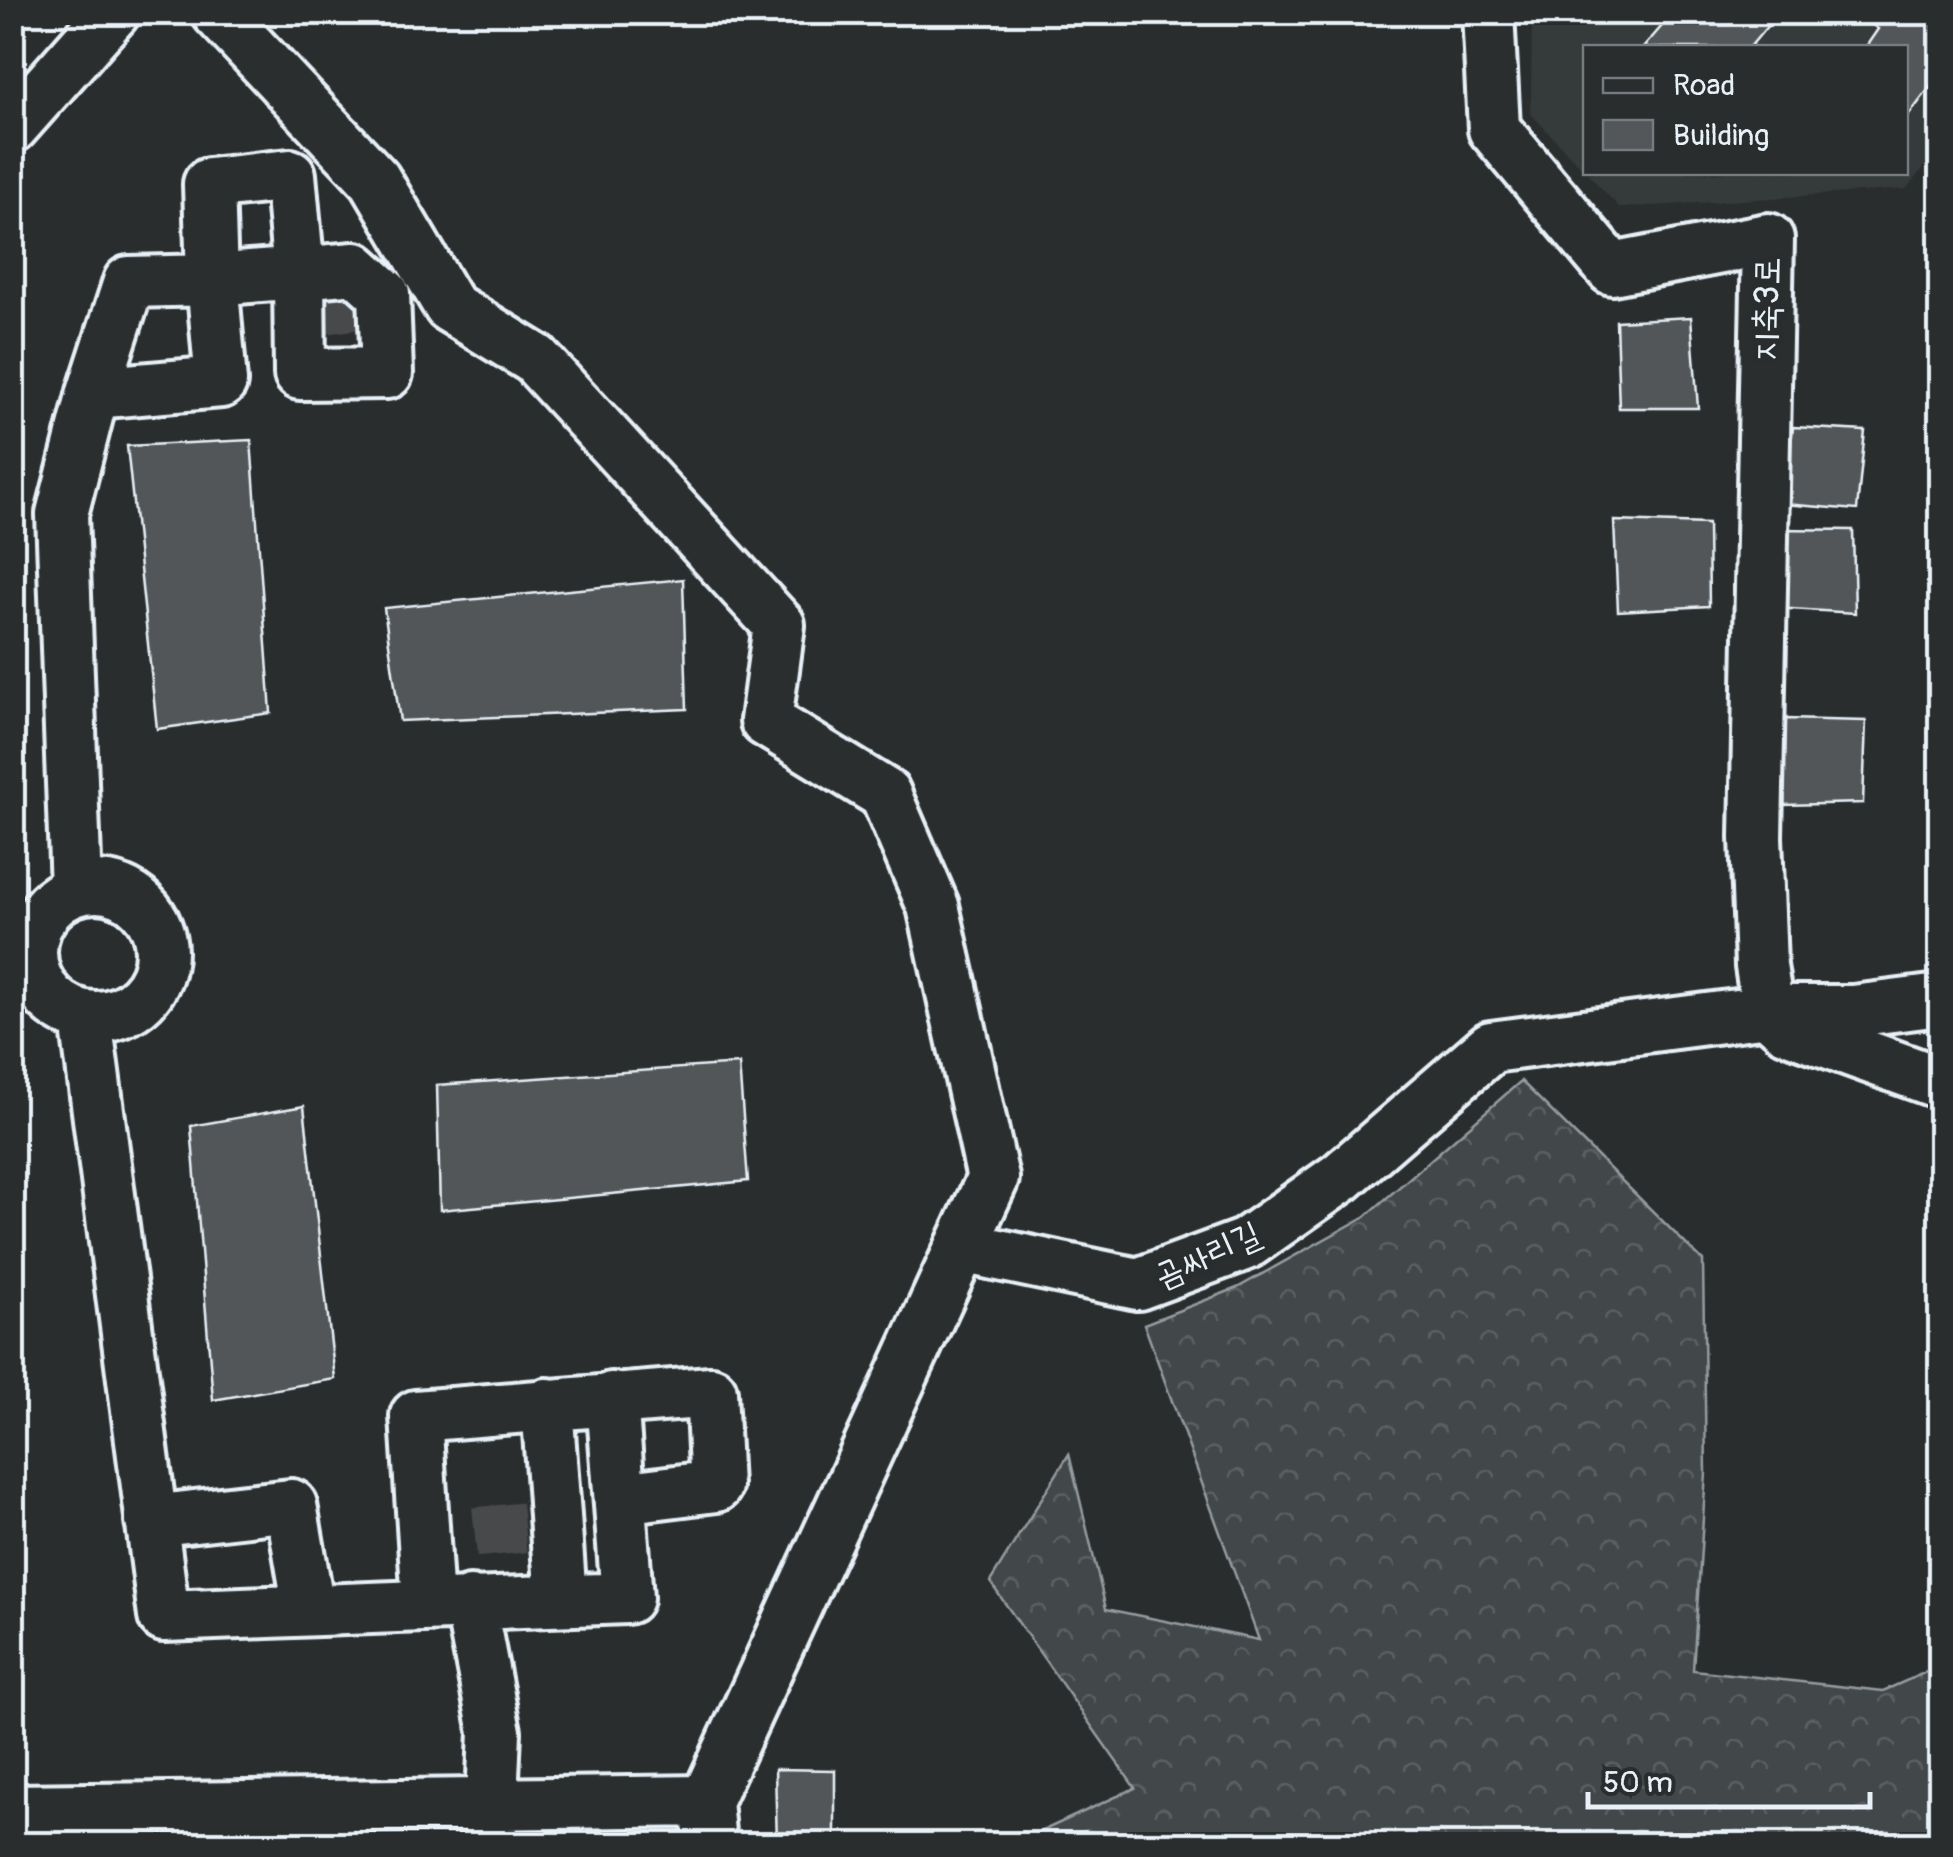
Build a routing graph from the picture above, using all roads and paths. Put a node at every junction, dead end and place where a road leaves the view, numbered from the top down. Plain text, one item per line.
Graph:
1 (114, 12) edge
2 (216, 12) edge
3 (1488, 12) edge
4 (12, 126) edge
5 (212, 280) junction
6 (93, 392) junction
7 (76, 889) junction
8 (22, 959) edge
9 (1940, 1000) edge
10 (1768, 1011) junction
11 (86, 1018) junction
12 (1940, 1084) edge
13 (960, 1247) junction
14 (612, 1398) junction
15 (546, 1404) junction
16 (620, 1498) junction
17 (152, 1521) junction
18 (477, 1591) junction
19 (561, 1600) junction
20 (309, 1610) junction
21 (12, 1810) edge
22 (708, 1823) edge
23 (490, 1824) edge
24 (240, 1826) edge

1 - 4 street
2 - 13 street
3 - 10 street, 지축3로
5 - 5 street
5 - 6 street
5 - 6 street
6 - 7 street
7 - 8 street
7 - 11 street
8 - 11 street
9 - 10 street, 곰싸리길
10 - 12 street
10 - 13 street, 곰싸리길
11 - 17 street
13 - 22 street
14 - 15 street
14 - 16 street
14 - 16 street
15 - 18 street
15 - 19 street
16 - 19 street
17 - 20 street
17 - 20 street
18 - 19 street
18 - 20 street
18 - 23 street
21 - 24 street
22 - 23 street
23 - 24 street

